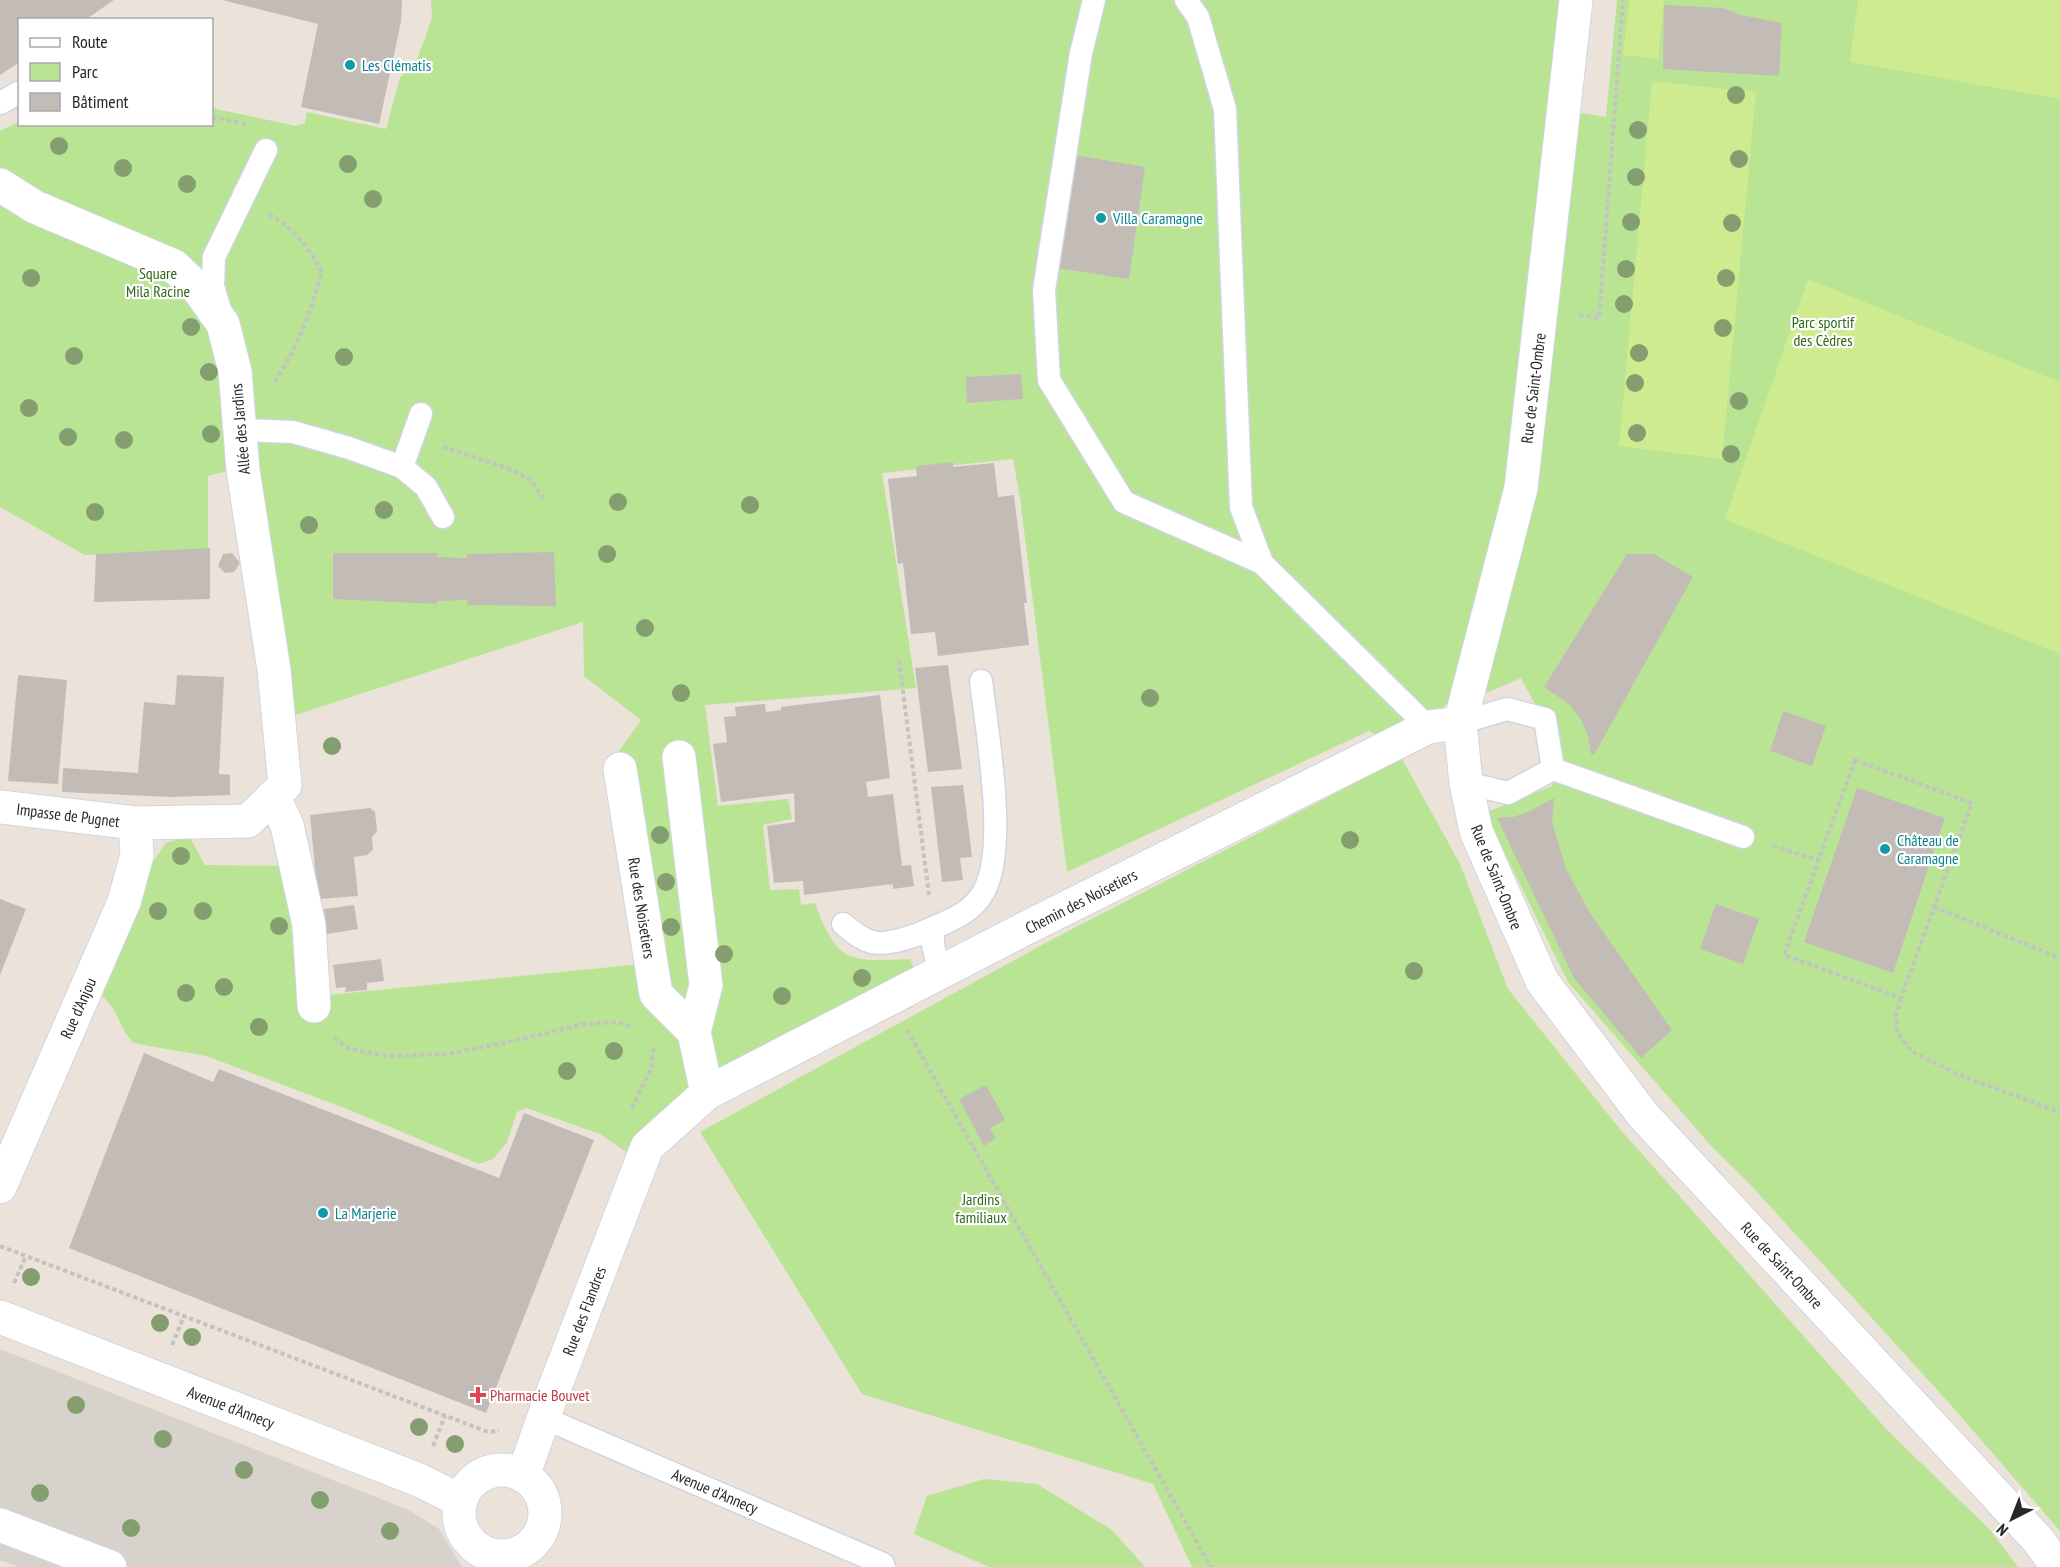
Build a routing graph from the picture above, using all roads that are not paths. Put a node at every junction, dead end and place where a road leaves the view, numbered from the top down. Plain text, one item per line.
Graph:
1 (1094, 0) edge
2 (1186, 0) edge
3 (1576, 0) edge
4 (18, 93) edge
5 (0, 102) edge
6 (266, 150) dead end
7 (0, 185) edge
8 (223, 324) junction
9 (422, 414) dead end
10 (240, 430) junction
11 (402, 468) junction
12 (443, 517) dead end
13 (1262, 564) junction
14 (981, 681) dead end
15 (1444, 725) junction
16 (680, 757) dead end
17 (620, 769) dead end
18 (1553, 769) junction
19 (1466, 783) junction
20 (273, 796) junction
21 (0, 807) edge
22 (135, 823) junction
23 (1743, 837) dead end
24 (843, 924) dead end
25 (933, 928) junction
26 (940, 973) junction
27 (314, 1006) road end
28 (694, 1032) junction
29 (707, 1094) junction
30 (0, 1187) edge
31 (0, 1317) edge
32 (544, 1418) junction
33 (523, 1476) junction
34 (461, 1501) junction
35 (0, 1525) edge
36 (500, 1562) edge
37 (110, 1567) edge
38 (884, 1567) edge
39 (2057, 1567) edge

1 - 13 lane
2 - 13 lane
3 - 15 street, Rue de Saint-Ombre
4 - 5 lane
6 - 8 lane
7 - 8 street, Allée des Jardins
8 - 10 street, Allée des Jardins
9 - 11 lane
10 - 11 lane
10 - 20 street, Allée des Jardins
11 - 12 lane
13 - 15 lane
14 - 25 lane
15 - 18 lane
15 - 19 street, Rue de Saint-Ombre
15 - 26 street, Chemin des Noisetiers
16 - 28 street
17 - 28 street, Rue des Noisetiers
18 - 19 lane
18 - 23 lane
19 - 39 street, Rue de Saint-Ombre
20 - 22 street, Allée des Jardins
20 - 27 street
21 - 22 street, Impasse de Pugnet
22 - 30 street, Rue d'Anjou
24 - 25 lane
25 - 26 lane
26 - 29 street, Chemin des Noisetiers
28 - 29 street
29 - 32 street, Rue des Flandres
31 - 34 street, Avenue d'Annecy
32 - 33 street, Rue des Flandres
32 - 38 lane, Avenue d'Annecy
33 - 34 street
33 - 36 street
34 - 36 street
35 - 37 street

